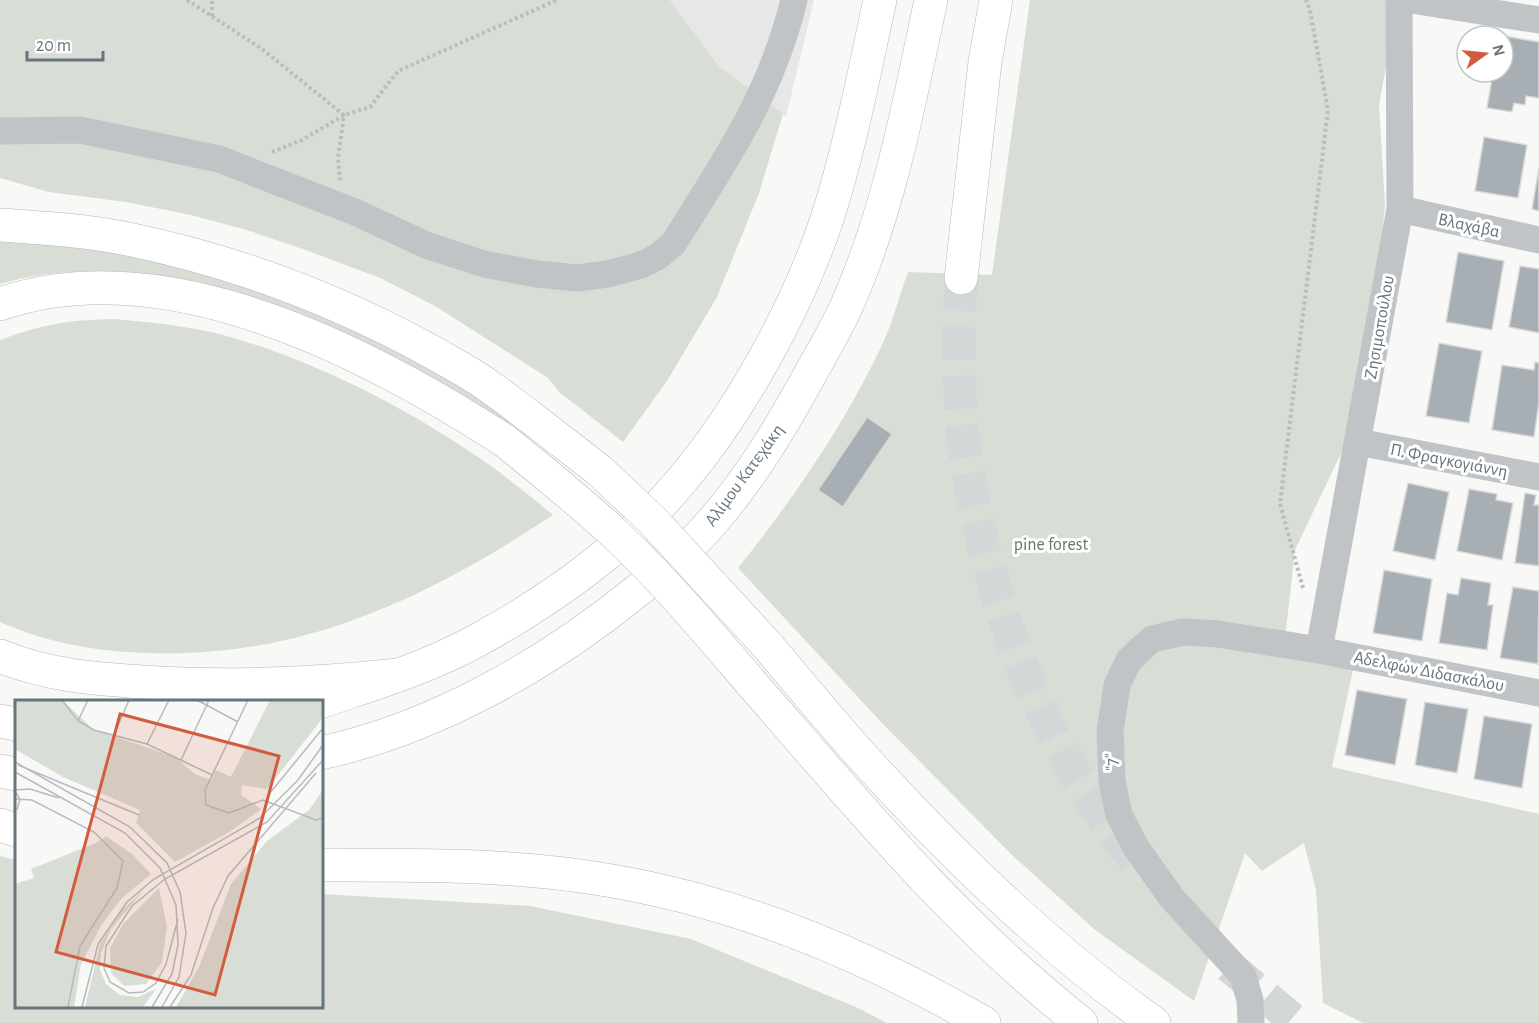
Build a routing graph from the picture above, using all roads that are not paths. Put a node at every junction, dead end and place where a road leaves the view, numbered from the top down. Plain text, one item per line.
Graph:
1 (794, 0) edge
2 (880, 0) edge
3 (931, 0) edge
4 (996, 0) edge
5 (1399, 0) edge
6 (1412, 0) edge
7 (1539, 20) edge
8 (0, 131) edge
9 (1400, 209) junction
10 (0, 225) edge
11 (1539, 240) edge
12 (961, 278) tunnel mouth
13 (0, 304) edge
14 (1358, 442) junction
15 (1539, 477) edge
16 (1319, 650) junction
17 (0, 656) edge
18 (399, 675) junction
19 (1539, 693) edge
20 (322, 701) edge
21 (0, 721) edge
22 (15, 724) edge
23 (322, 753) edge
24 (0, 771) edge
25 (15, 774) edge
26 (0, 825) edge
27 (15, 830) edge
28 (322, 865) edge
29 (984, 1023) edge
30 (1081, 1023) edge
31 (1154, 1023) edge
32 (1251, 1023) edge

1 - 8 street
2 - 18 main road
3 - 23 main road, Αλίμου Κατεχάκη
4 - 12 main road
5 - 9 street, Ζησιμοπούλου
6 - 7 street
9 - 11 street, Βλαχάβα
9 - 14 street, Ζησιμοπούλου
10 - 31 main road, bridge
13 - 30 main road, bridge
14 - 15 street, Π. Φραγκογιάννη
14 - 16 street, Ζησιμοπούλου
16 - 19 street, Αδελφών Διδασκάλου
16 - 32 street, "7"
17 - 18 main road
18 - 20 main road
21 - 22 main road
24 - 25 main road
26 - 27 main road
28 - 29 main road

